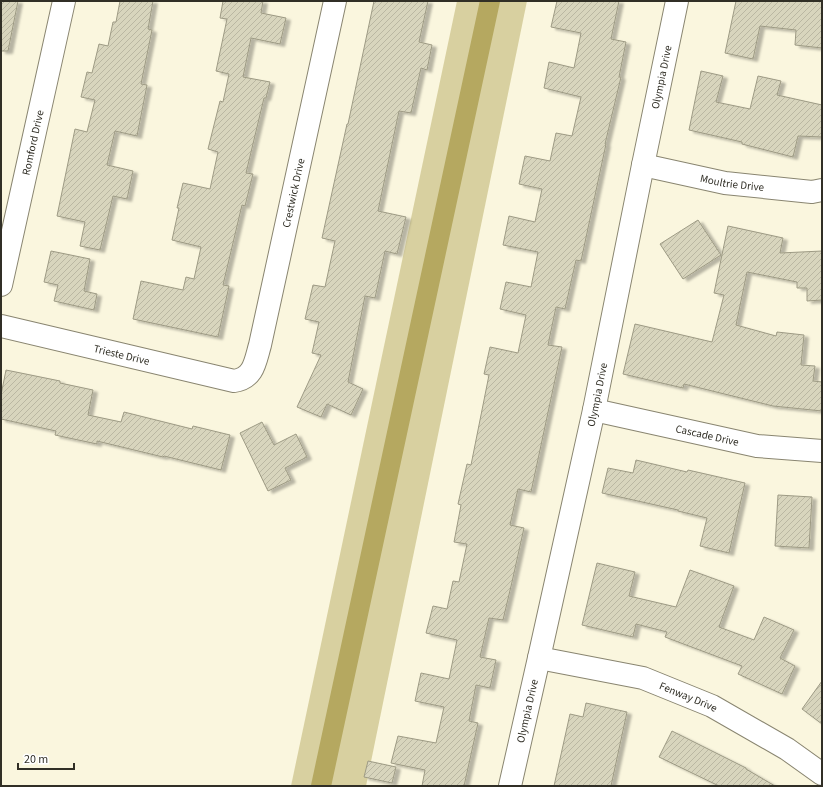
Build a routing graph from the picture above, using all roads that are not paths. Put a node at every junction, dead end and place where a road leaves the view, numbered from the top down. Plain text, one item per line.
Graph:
1 (64, 1) edge
2 (335, 1) edge
3 (676, 1) edge
4 (643, 165) junction
5 (822, 190) edge
6 (1, 285) edge
7 (1, 326) edge
8 (242, 379) joint
9 (594, 410) junction
10 (822, 451) edge
11 (539, 658) junction
12 (822, 774) edge
13 (510, 786) edge

1 - 6 street, Romford Drive
2 - 8 street, Crestwick Drive
3 - 4 street, Olympia Drive
4 - 5 street, Moultrie Drive
4 - 9 street, Olympia Drive
7 - 8 street, Trieste Drive
9 - 10 street, Cascade Drive
9 - 11 street, Olympia Drive
11 - 12 street, Fenway Drive
11 - 13 street, Olympia Drive

